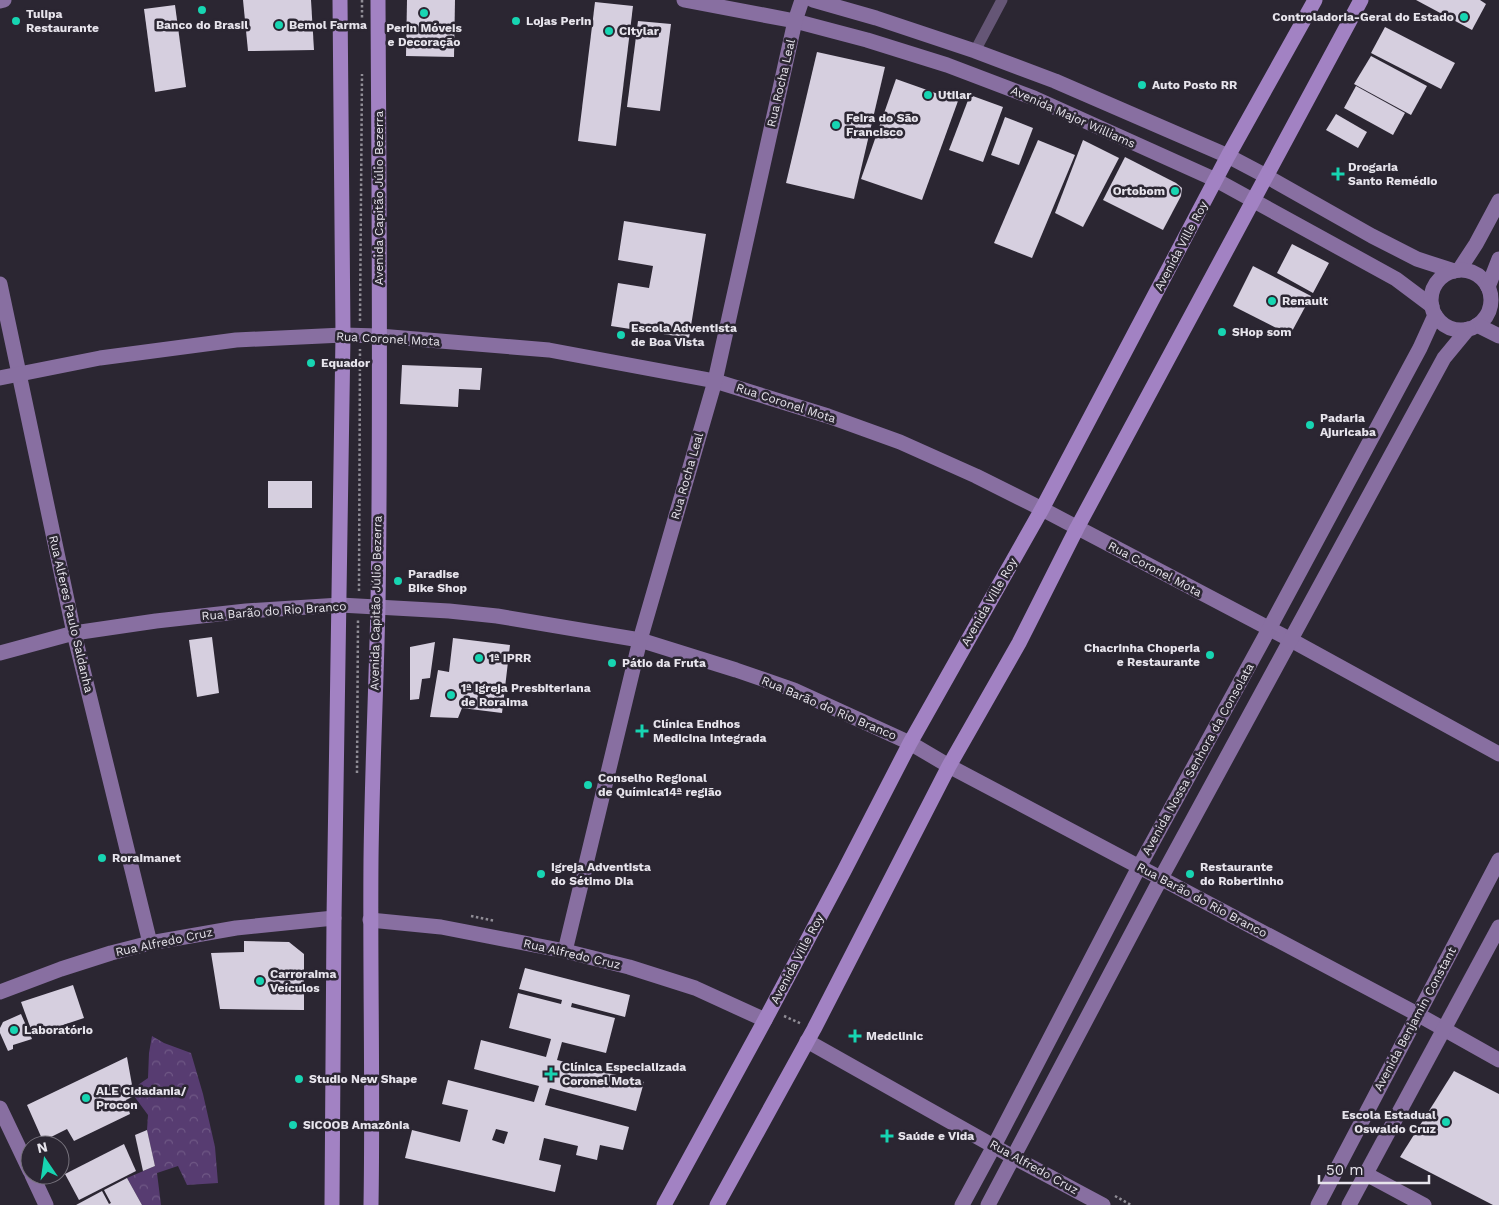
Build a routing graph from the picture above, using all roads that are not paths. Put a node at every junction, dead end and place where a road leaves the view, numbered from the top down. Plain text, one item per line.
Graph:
1 (4, 0) edge
2 (340, 0) edge
3 (378, 0) edge
4 (684, 0) edge
5 (802, 0) edge
6 (812, 0) edge
7 (1002, 0) edge
8 (1314, 0) edge
9 (1361, 0) edge
10 (0, 1) edge
11 (795, 21) junction
12 (975, 51) junction
13 (1228, 156) junction
14 (1266, 176) junction
15 (1216, 180) junction
16 (1499, 201) edge
17 (1253, 202) junction
18 (1499, 259) edge
19 (1457, 271) junction
20 (0, 284) edge
21 (1493, 297) edge
22 (1434, 311) junction
23 (1473, 327) junction
24 (343, 335) junction
25 (379, 336) junction
26 (1499, 336) edge
27 (19, 374) junction
28 (0, 378) edge
29 (715, 381) junction
30 (1042, 509) junction
31 (1077, 528) junction
32 (340, 605) junction
33 (378, 607) junction
34 (1269, 629) junction
35 (74, 634) junction
36 (640, 640) junction
37 (1291, 640) junction
38 (0, 653) edge
39 (910, 743) junction
40 (1499, 754) edge
41 (949, 766) junction
42 (1499, 860) edge
43 (1139, 867) junction
44 (1161, 878) junction
45 (334, 918) junction
46 (370, 920) junction
47 (1499, 927) edge
48 (150, 943) junction
49 (565, 951) junction
50 (0, 992) edge
51 (1417, 1014) junction
52 (768, 1015) junction
53 (1444, 1030) junction
54 (810, 1035) junction
55 (1499, 1060) edge
56 (0, 1108) edge
57 (994, 1146) junction
58 (20, 1150) edge
59 (1013, 1157) junction
60 (1366, 1174) junction
61 (37, 1185) edge
62 (1108, 1200) edge
63 (46, 1205) edge
64 (332, 1205) edge
65 (371, 1205) edge
66 (664, 1205) edge
67 (717, 1205) edge
68 (962, 1205) edge
69 (988, 1205) edge
70 (1318, 1205) edge
71 (1348, 1205) edge
72 (1424, 1205) edge

1 - 10 street
2 - 24 main road
3 - 25 main road, Avenida Capitão Júlio Bezerra
4 - 11 street, Avenida Major Williams
5 - 11 street, Rua Rocha Leal
6 - 12 street, Avenida Major Williams
7 - 12 street
8 - 13 main road, Avenida Ville Roy
9 - 14 main road
11 - 15 street, Avenida Major Williams
11 - 29 street, Rua Rocha Leal
12 - 13 street, Avenida Major Williams
13 - 14 street, Avenida Major Williams
13 - 15 main road, Avenida Ville Roy
14 - 17 main road
14 - 19 street, Avenida Major Williams
15 - 17 street, Avenida Major Williams
15 - 30 main road, Avenida Ville Roy
16 - 19 street
17 - 22 street, Avenida Major Williams
17 - 31 main road
18 - 21 street
19 - 21 street
19 - 22 street
20 - 27 street, Rua Alferes Paulo Saldanha
21 - 23 street
22 - 23 street
22 - 34 street, Avenida Nossa Senhora da Consolata
23 - 26 street
23 - 37 street, Avenida Nossa Senhora da Consolata
24 - 25 street, Rua Coronel Mota
24 - 27 street, Rua Coronel Mota
24 - 32 main road
25 - 29 street, Rua Coronel Mota
25 - 33 main road, Avenida Capitão Júlio Bezerra
27 - 28 street, Rua Coronel Mota
27 - 35 street, Rua Alferes Paulo Saldanha
29 - 30 street, Rua Coronel Mota
29 - 36 street, Rua Rocha Leal
30 - 31 street, Rua Coronel Mota
30 - 39 main road, Avenida Ville Roy
31 - 34 street, Rua Coronel Mota
31 - 41 main road
32 - 33 street, Rua Barão do Rio Branco
32 - 35 street, Rua Barão do Rio Branco
32 - 45 main road
33 - 36 street, Rua Barão do Rio Branco
33 - 46 main road, Avenida Capitão Júlio Bezerra
34 - 37 street, Rua Coronel Mota
34 - 43 street, Avenida Nossa Senhora da Consolata
35 - 38 street, Rua Barão do Rio Branco
35 - 48 street, Rua Alferes Paulo Saldanha
36 - 39 street, Rua Barão do Rio Branco
36 - 49 street, Rua Rocha Leal
37 - 40 street, Rua Coronel Mota
37 - 44 street, Avenida Nossa Senhora da Consolata
39 - 41 street, Rua Barão do Rio Branco
39 - 52 main road, Avenida Ville Roy
41 - 43 street, Rua Barão do Rio Branco
41 - 54 main road
42 - 51 street, Avenida Benjamin Constant
43 - 44 street, Rua Barão do Rio Branco
43 - 57 street, Avenida Nossa Senhora da Consolata
44 - 51 street, Rua Barão do Rio Branco
44 - 59 street, Avenida Nossa Senhora da Consolata
45 - 48 street, Rua Alfredo Cruz
45 - 64 main road
46 - 49 street, Rua Alfredo Cruz
46 - 65 main road, Avenida Capitão Júlio Bezerra
47 - 53 street
48 - 50 street, Rua Alfredo Cruz
49 - 52 street, Rua Alfredo Cruz
51 - 53 street, Rua Barão do Rio Branco
51 - 70 street, Avenida Benjamin Constant
52 - 66 main road, Avenida Ville Roy
53 - 55 street, Rua Barão do Rio Branco
53 - 60 street
54 - 57 street, Rua Alfredo Cruz
54 - 67 main road
56 - 58 street
57 - 59 street, Rua Alfredo Cruz
57 - 68 street, Avenida Nossa Senhora da Consolata
59 - 62 street, Rua Alfredo Cruz
59 - 69 street, Avenida Nossa Senhora da Consolata
60 - 71 street
60 - 72 street
61 - 63 street

